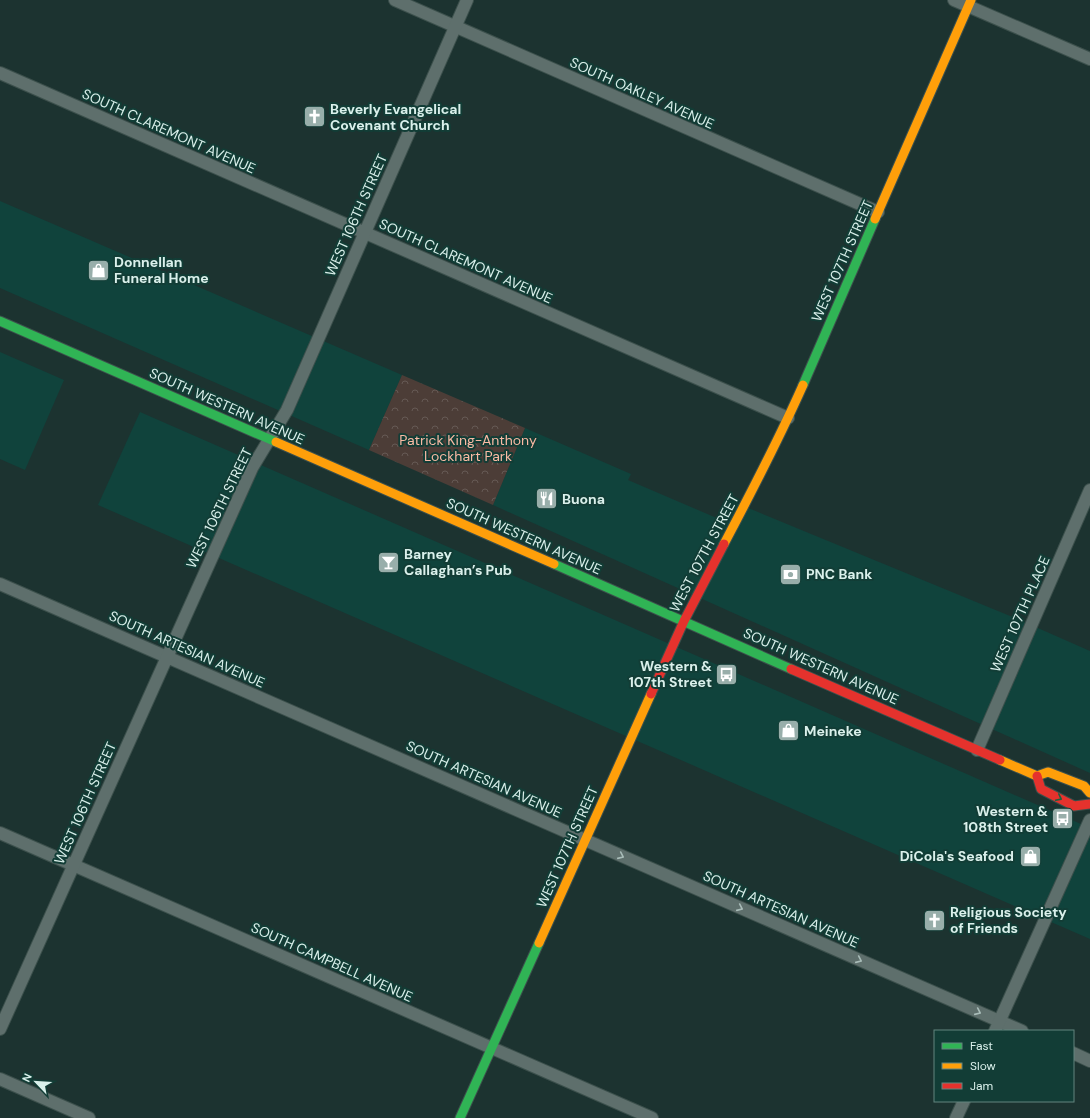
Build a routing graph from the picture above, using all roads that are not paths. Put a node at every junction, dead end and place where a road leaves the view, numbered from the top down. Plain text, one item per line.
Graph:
1 (394, 0) edge
2 (467, 0) edge
3 (954, 0) edge
4 (970, 3) edge
5 (455, 27) junction
6 (1090, 59) edge
7 (0, 73) edge
8 (878, 212) junction
9 (365, 233) junction
10 (0, 321) edge
11 (788, 418) junction
12 (270, 440) junction
13 (1090, 490) edge
14 (0, 584) edge
15 (684, 621) junction
16 (167, 657) junction
17 (977, 750) junction
18 (1037, 776) junction
19 (1090, 793) edge
20 (1090, 804) edge
21 (1090, 820) edge
22 (0, 833) edge
23 (585, 840) junction
24 (74, 865) junction
25 (997, 1026) edge
26 (0, 1029) edge
27 (1017, 1030) edge
28 (492, 1048) junction
29 (1074, 1053) edge
30 (1090, 1061) edge
31 (0, 1079) edge
32 (964, 1102) edge
33 (89, 1118) edge
34 (460, 1118) edge
35 (652, 1118) edge
36 (956, 1118) edge

1 - 5 street, SOUTH OAKLEY AVENUE
2 - 5 street, WEST 106TH STREET
3 - 4 street
4 - 6 street
4 - 8 main road, WEST 107TH STREET
5 - 8 street, SOUTH OAKLEY AVENUE
5 - 9 street, WEST 106TH STREET
7 - 9 street, SOUTH CLAREMONT AVENUE
8 - 11 main road, WEST 107TH STREET
9 - 11 street, SOUTH CLAREMONT AVENUE
9 - 12 street, WEST 106TH STREET
10 - 12 main road, SOUTH WESTERN AVENUE
11 - 15 main road, WEST 107TH STREET
12 - 15 main road, SOUTH WESTERN AVENUE
12 - 16 street, WEST 106TH STREET
13 - 17 street, WEST 107TH PLACE
14 - 16 street, SOUTH ARTESIAN AVENUE
15 - 17 main road, SOUTH WESTERN AVENUE
15 - 23 main road, WEST 107TH STREET
16 - 23 street, SOUTH ARTESIAN AVENUE
16 - 24 street, WEST 106TH STREET
17 - 18 main road, SOUTH WESTERN AVENUE
18 - 19 main road, SOUTH WESTERN AVENUE
18 -> 20 main road
21 - 25 street
22 - 24 street, SOUTH CAMPBELL AVENUE
23 -> 25 street, SOUTH ARTESIAN AVENUE
23 - 28 main road, WEST 107TH STREET
24 - 26 street, WEST 106TH STREET
24 - 28 street, SOUTH CAMPBELL AVENUE
25 - 27 street, SOUTH ARTESIAN AVENUE
28 - 34 main road, WEST 107TH STREET
28 - 35 street, SOUTH CAMPBELL AVENUE
29 - 30 street
31 - 33 street
32 - 36 street

